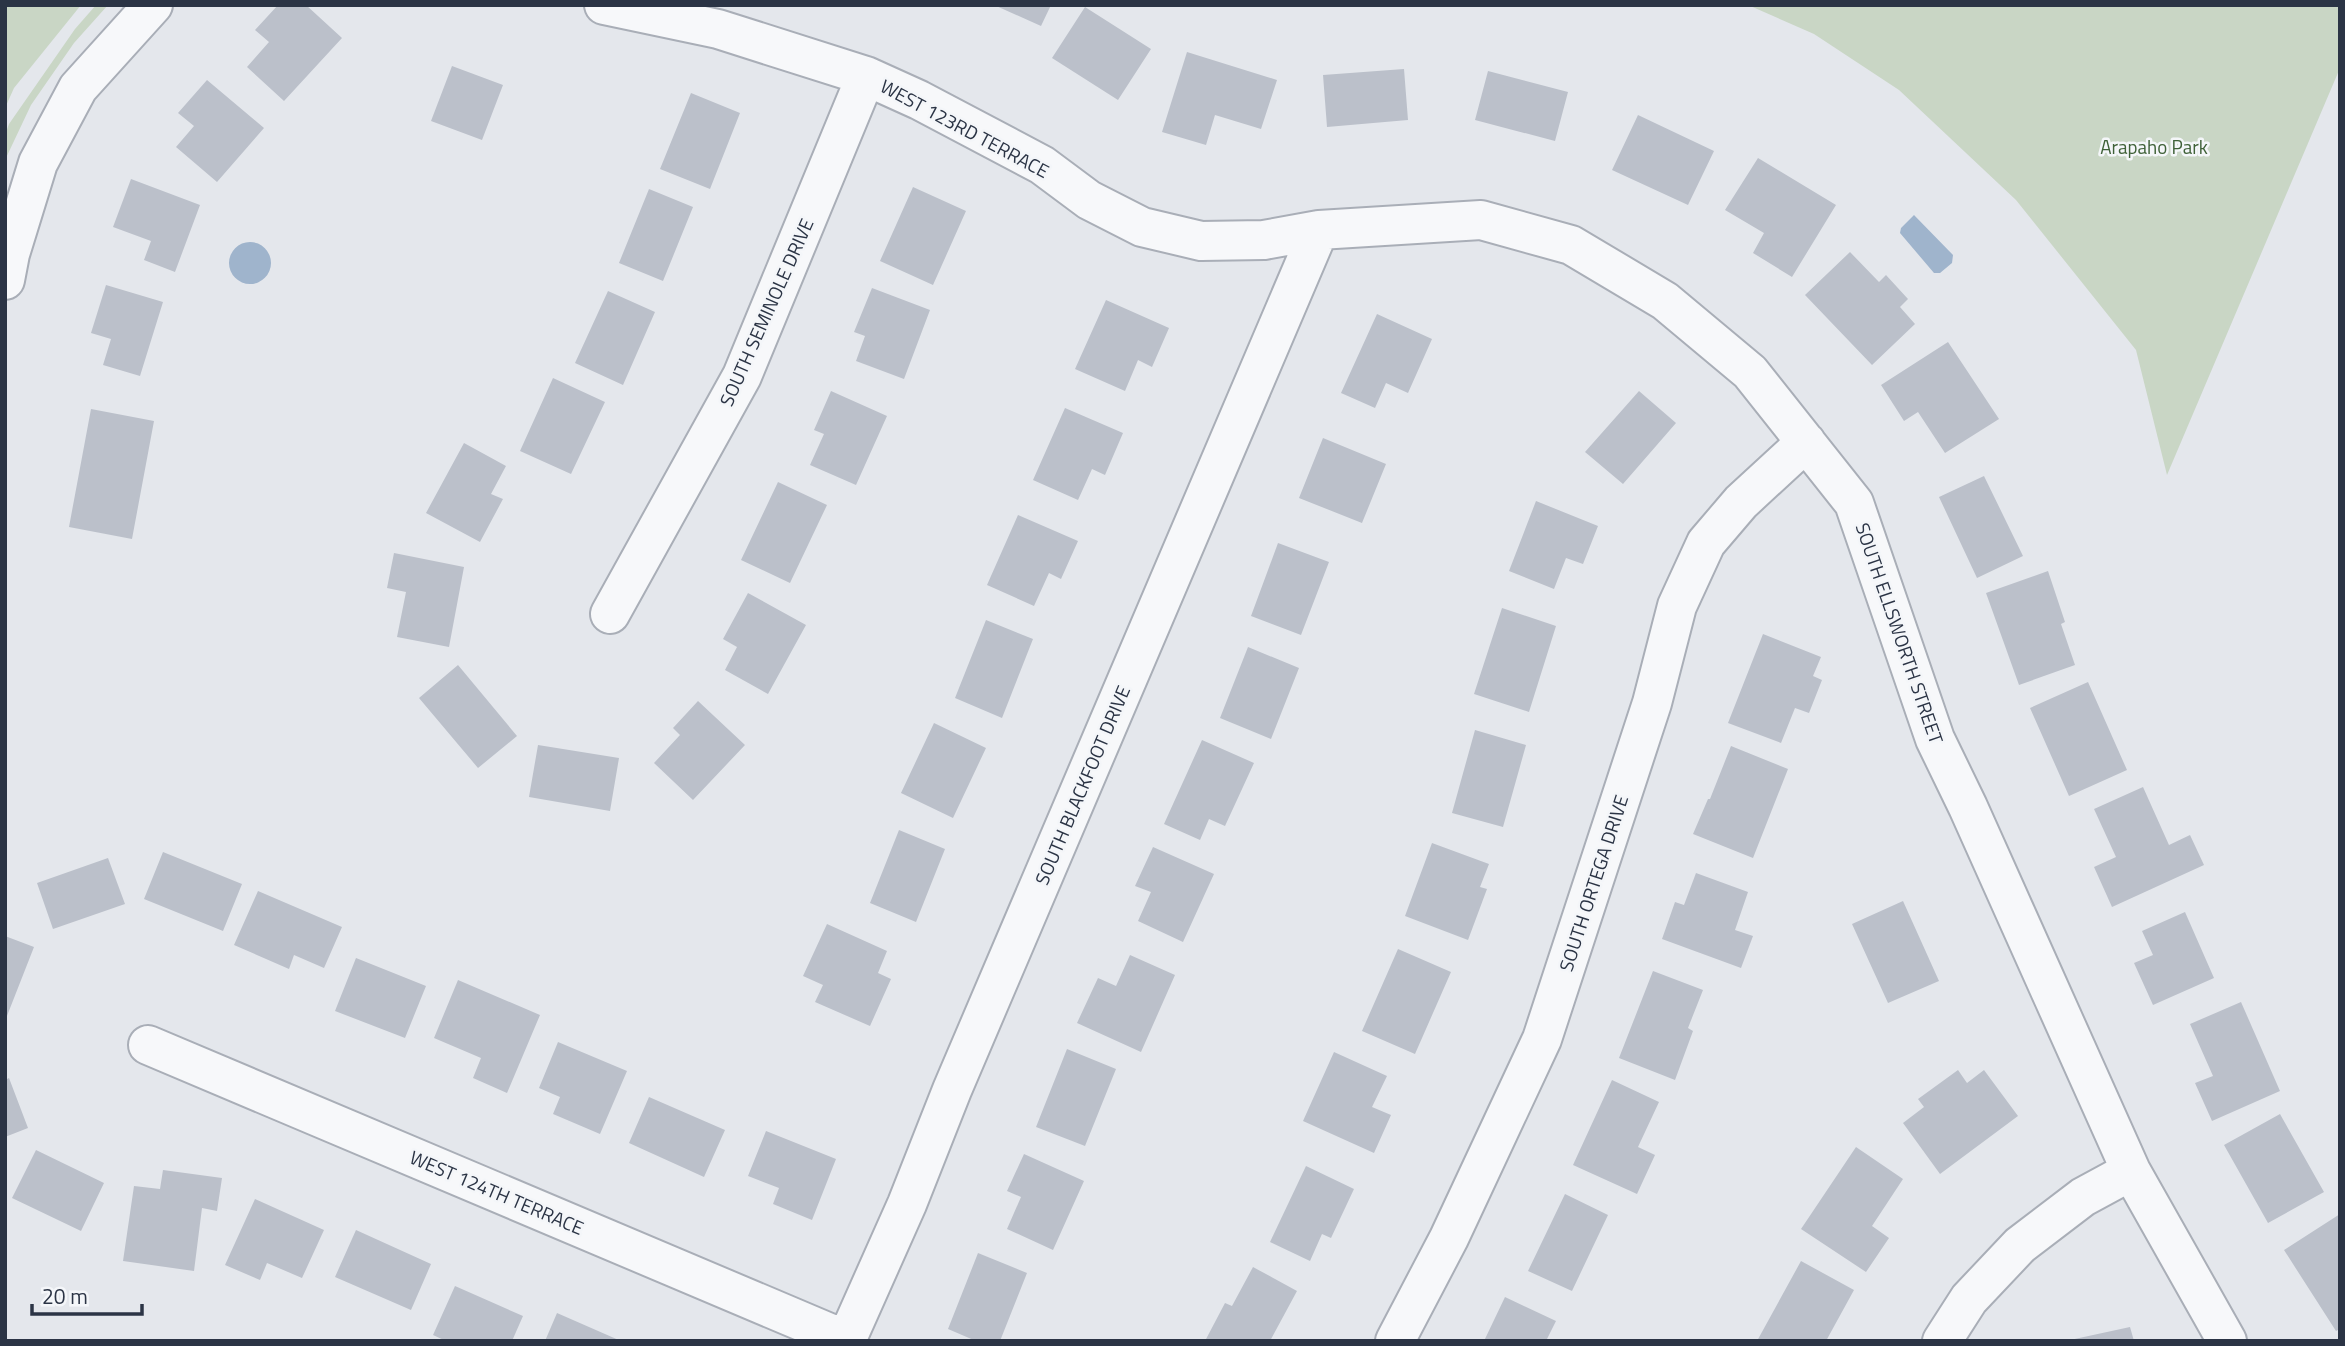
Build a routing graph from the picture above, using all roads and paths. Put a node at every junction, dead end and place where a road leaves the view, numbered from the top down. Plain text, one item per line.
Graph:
1 (153, 5) edge
2 (604, 5) edge
3 (866, 76) junction
4 (1319, 230) junction
5 (5, 280) edge
6 (1805, 442) junction
7 (610, 614) dead end
8 (148, 1045) dead end
9 (2131, 1171) junction
10 (846, 1340) edge
11 (1395, 1341) edge
12 (1942, 1341) edge
13 (2227, 1341) edge

1 - 5 street
2 - 3 street, WEST 123RD TERRACE
3 - 4 street, WEST 123RD TERRACE
3 - 7 street, SOUTH SEMINOLE DRIVE
4 - 6 street, SOUTH ELLSWORTH STREET
4 - 10 street, SOUTH BLACKFOOT DRIVE
6 - 9 street, SOUTH ELLSWORTH STREET
6 - 11 street, SOUTH ORTEGA DRIVE
8 - 10 street, WEST 124TH TERRACE
9 - 12 street
9 - 13 street, SOUTH ELLSWORTH STREET

